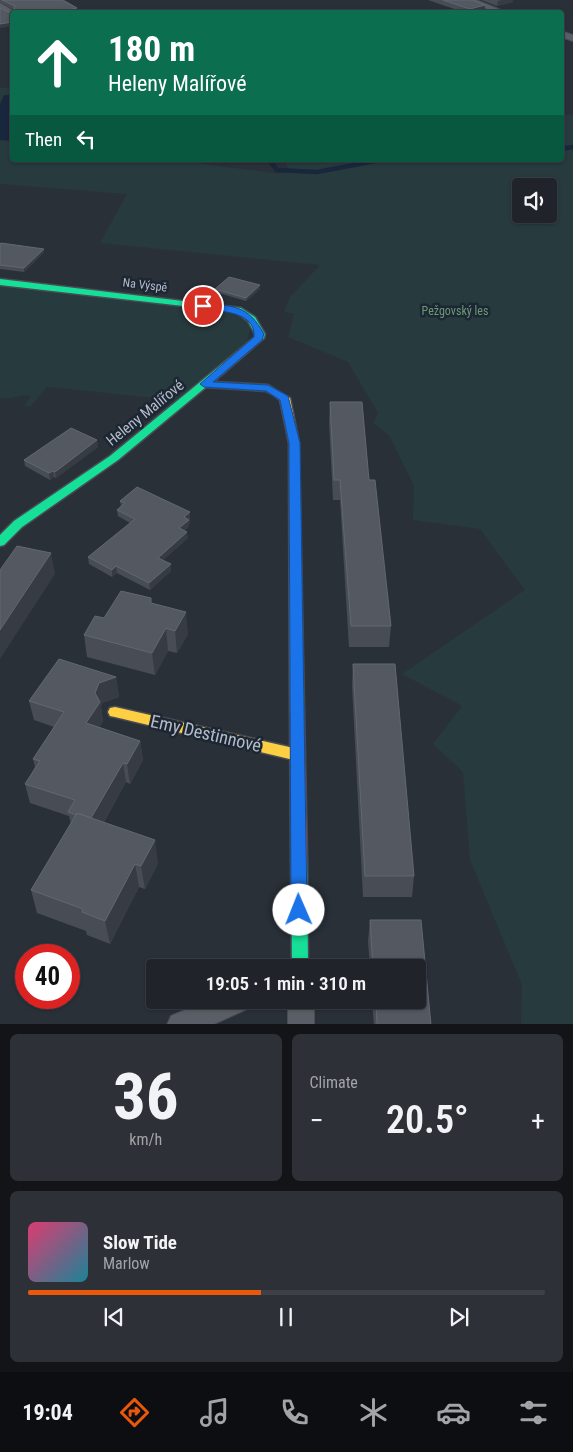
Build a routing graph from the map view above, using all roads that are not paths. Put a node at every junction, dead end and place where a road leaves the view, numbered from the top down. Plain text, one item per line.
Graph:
1 (468, 0) edge
2 (496, 10) edge
3 (0, 282) edge
4 (204, 384) junction
5 (0, 542) edge
6 (115, 712) dead end
7 (298, 755) junction
8 (300, 959) edge
9 (216, 1009) edge
10 (301, 1009) edge
11 (180, 1024) edge
12 (301, 1024) edge

1 - 2 street
3 - 4 street, Na Výspě
4 - 5 street, Heleny Malířové
4 - 7 street, Heleny Malířové
6 - 7 street, Emy Destinnové
7 - 8 street
9 - 11 street
10 - 12 street

